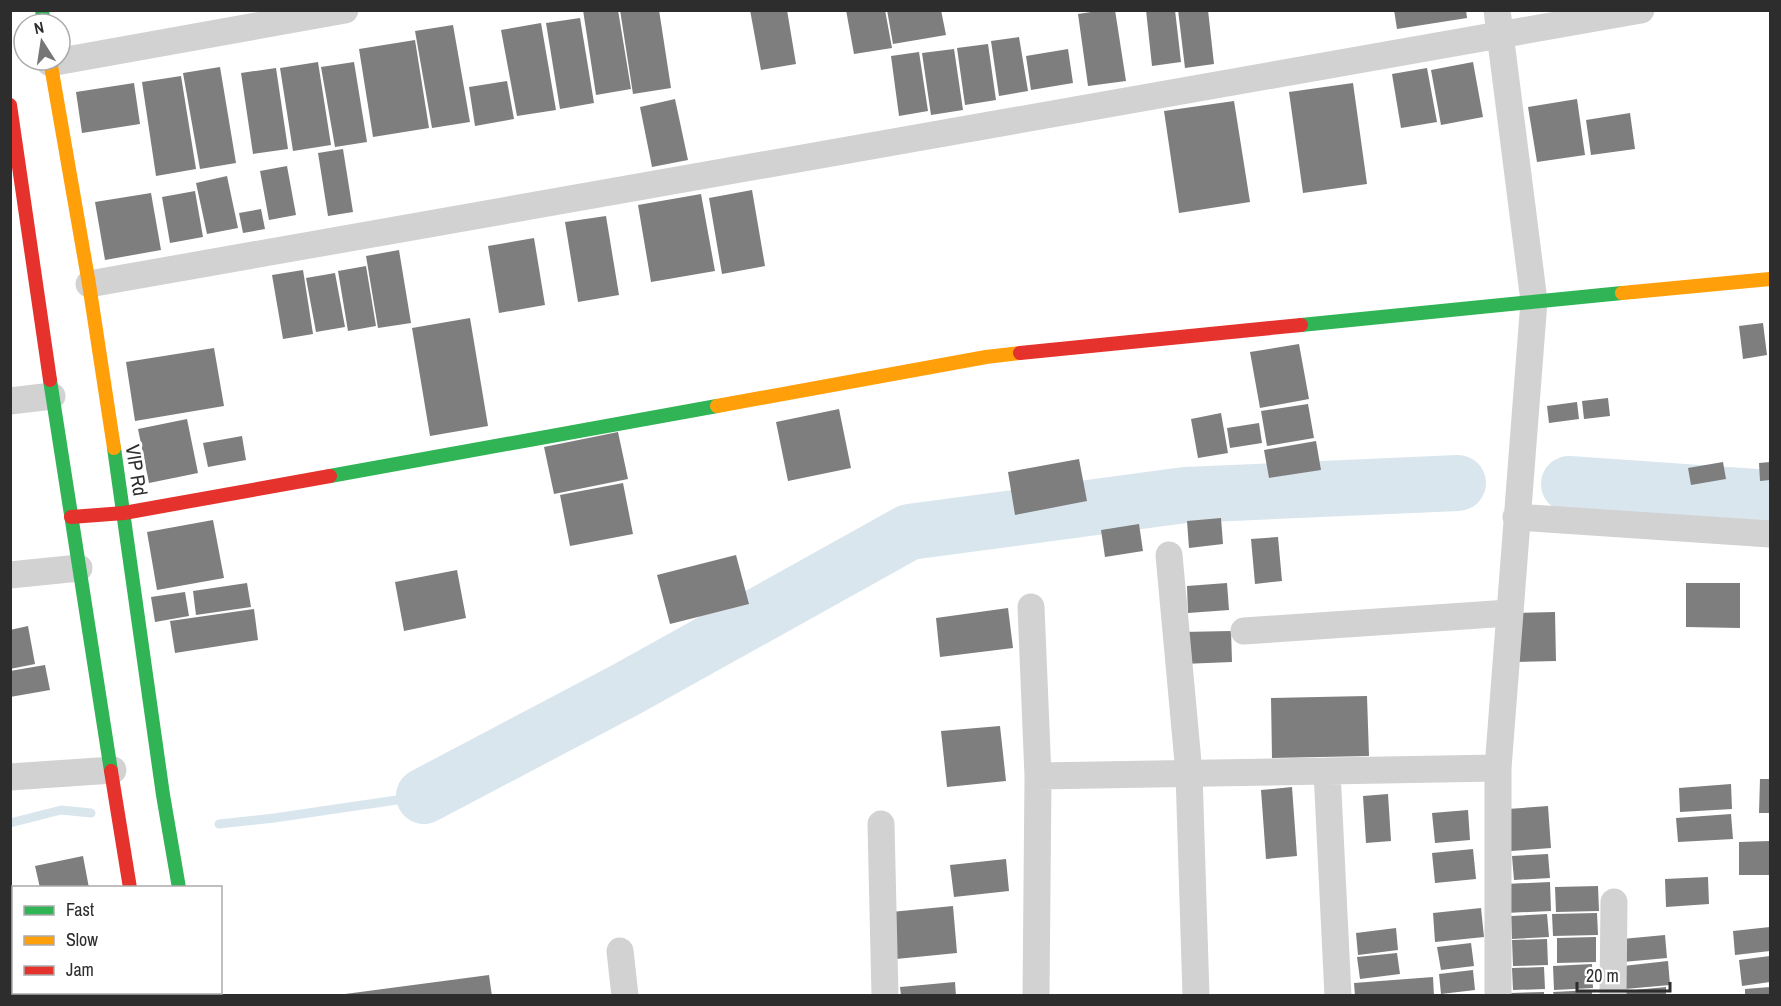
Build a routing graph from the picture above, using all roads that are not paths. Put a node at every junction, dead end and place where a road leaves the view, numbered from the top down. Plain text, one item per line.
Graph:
1 (345, 10) edge
2 (1641, 10) edge
3 (1499, 23) edge
4 (72, 57) edge
5 (52, 72) edge
6 (10, 105) edge
7 (17, 188) edge
8 (1770, 279) edge
9 (90, 284) junction
10 (1534, 301) junction
11 (52, 396) junction
12 (10, 401) edge
13 (124, 513) junction
14 (72, 517) junction
15 (1516, 517) junction
16 (1770, 534) edge
17 (1169, 555) dead end
18 (79, 568) junction
19 (10, 575) edge
20 (1031, 607) dead end
21 (1509, 613) junction
22 (1244, 631) dead end
23 (1498, 768) junction
24 (113, 770) junction
25 (1327, 771) junction
26 (1188, 774) junction
27 (1038, 776) junction
28 (10, 777) edge
29 (881, 824) dead end
30 (130, 886) edge
31 (179, 886) edge
32 (1614, 902) dead end
33 (620, 951) dead end
34 (625, 996) edge
35 (885, 996) edge
36 (1036, 996) edge
37 (1196, 996) edge
38 (1338, 996) edge
39 (1497, 996) edge
40 (1613, 996) edge

1 - 4 street
2 - 3 street
3 - 9 street
3 - 10 street
5 - 9 street, VIP Rd
6 - 7 street
7 - 11 street
8 - 10 street
9 - 13 street, VIP Rd
10 - 13 street
10 - 15 street
11 - 12 street
11 - 14 street
13 - 14 street
13 - 31 street, VIP Rd
14 - 18 street
15 - 16 street
15 - 21 street
17 - 26 street
18 - 19 street
18 - 24 street
20 - 27 street
21 - 22 street
21 - 23 street
23 - 25 street
23 - 39 street
24 - 28 street
24 - 30 street
25 - 26 street
25 - 38 street
26 - 27 street
26 - 37 street
27 - 36 street
29 - 35 street
32 - 40 street
33 - 34 street

